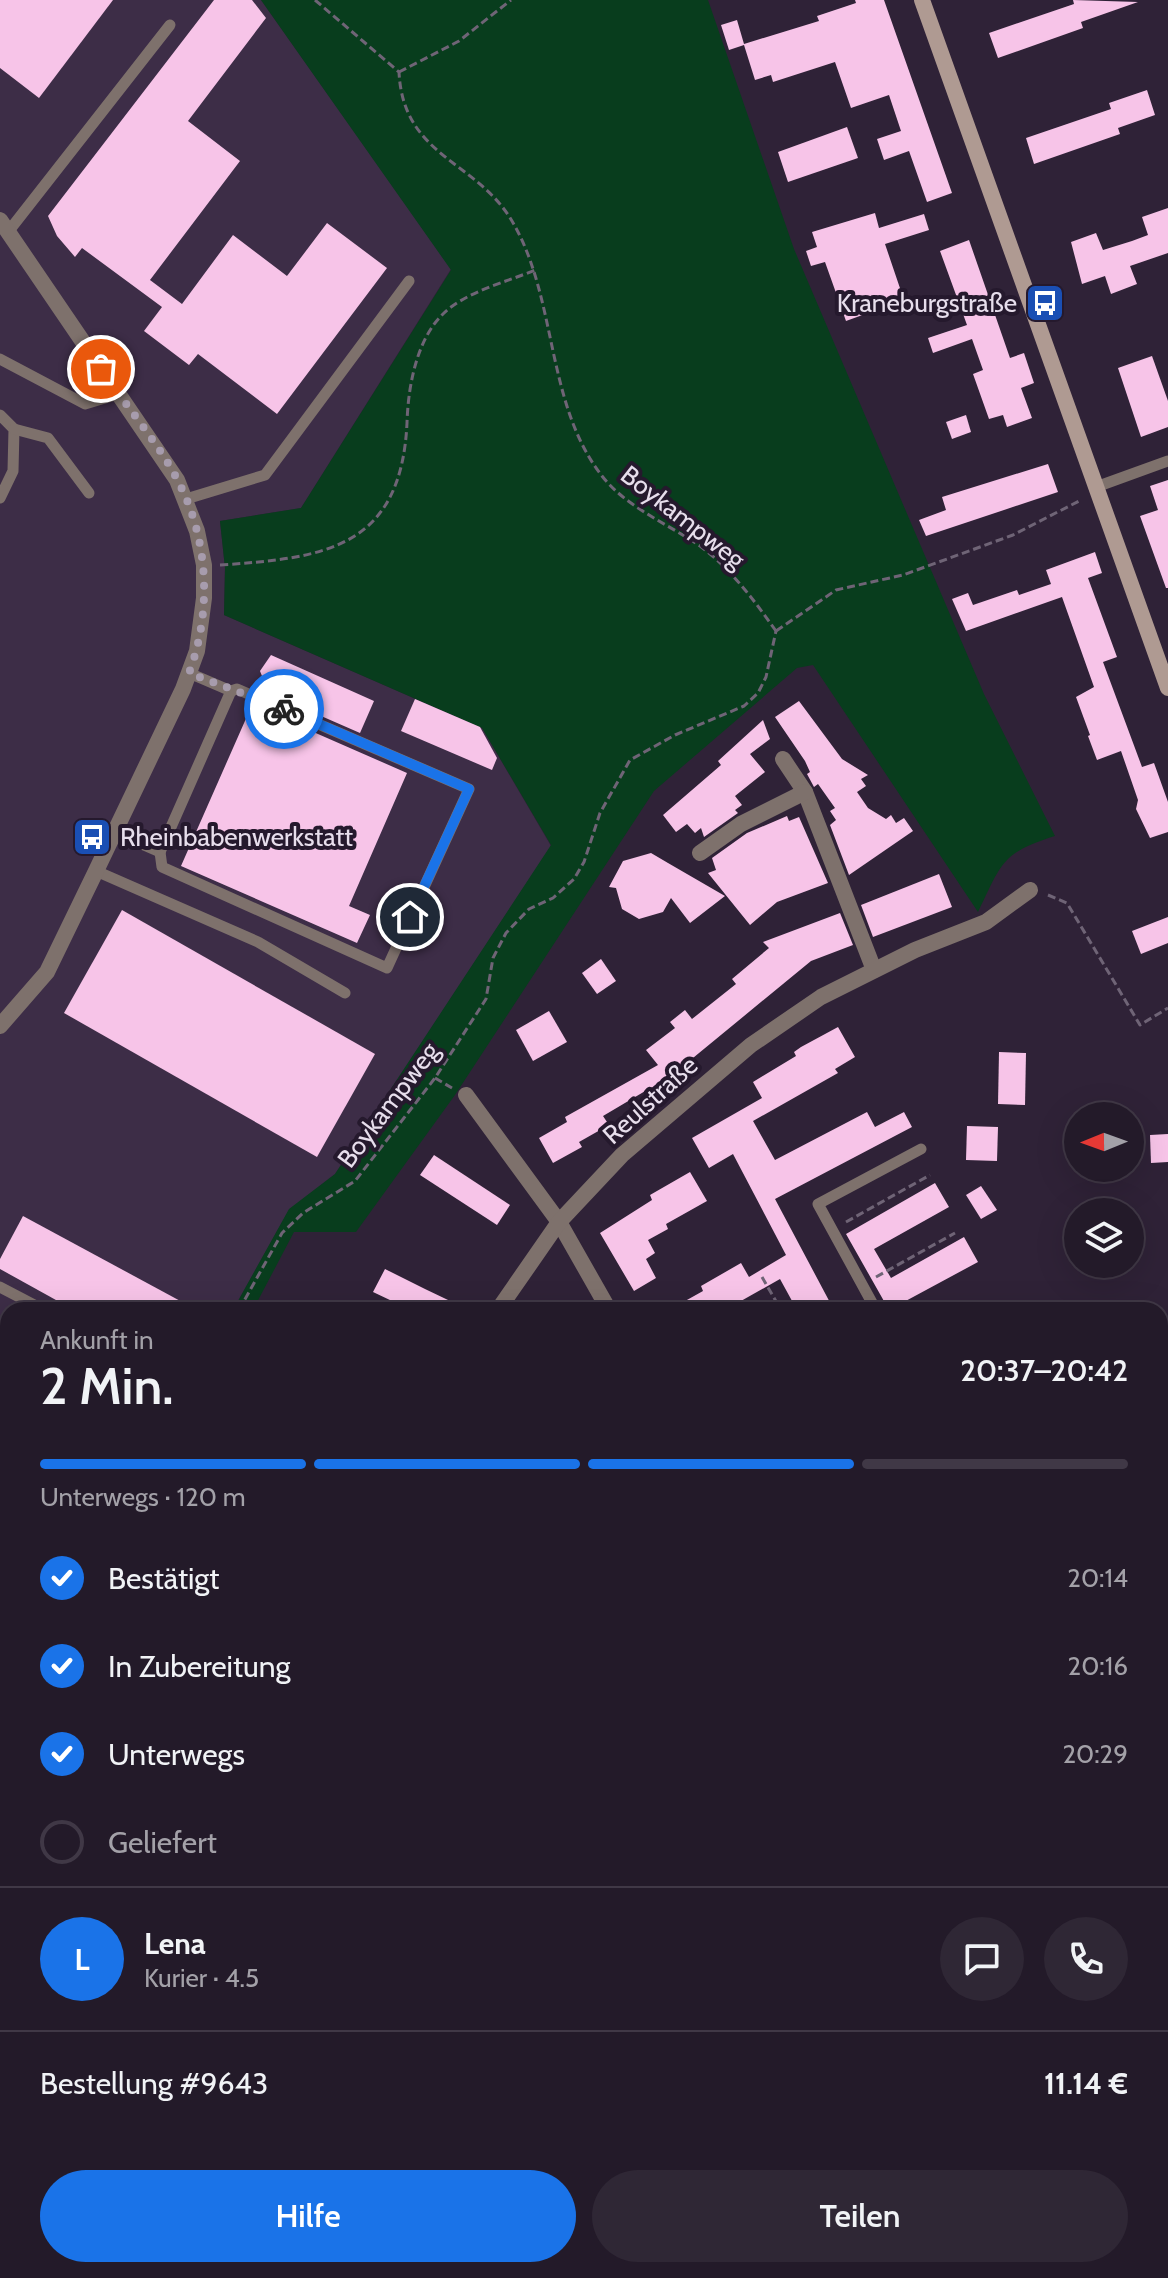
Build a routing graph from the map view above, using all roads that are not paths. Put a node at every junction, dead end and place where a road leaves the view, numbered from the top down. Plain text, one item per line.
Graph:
1 (922, 0) edge
2 (170, 25) dead end
3 (4, 226) edge
4 (409, 281) dead end
5 (0, 359) edge
6 (118, 394) junction
7 (0, 415) edge
8 (14, 429) junction
9 (1168, 461) edge
10 (1096, 487) junction
11 (89, 493) dead end
12 (0, 498) edge
13 (186, 499) junction
14 (189, 673) junction
15 (1168, 688) edge
16 (231, 691) junction
17 (783, 759) dead end
18 (805, 792) junction
19 (114, 832) junction
20 (160, 852) junction
21 (700, 853) dead end
22 (96, 871) junction
23 (1030, 890) road end
24 (874, 970) junction
25 (345, 993) dead end
26 (0, 1026) edge
27 (466, 1095) dead end
28 (921, 1149) dead end
29 (559, 1222) junction
30 (0, 1287) edge
31 (29, 1302) edge
32 (504, 1302) edge
33 (604, 1302) edge
34 (872, 1302) edge

1 - 10 street
2 - 3 lane
3 - 6 street
4 - 13 lane
5 - 6 lane
6 - 13 street
7 - 8 lane
8 - 11 lane
8 - 12 lane
9 - 10 lane
10 - 15 street
13 - 14 street
14 - 16 lane
14 - 19 street
16 - 20 lane
16 - 20 lane
17 - 18 street
18 - 21 street
18 - 24 street
19 - 20 lane
19 - 22 street
22 - 25 lane
22 - 26 street
23 - 24 street, Reulstraße
24 - 29 street, Reulstraße
27 - 29 street
28 - 34 lane
29 - 32 street, Reulstraße
29 - 33 street
30 - 31 lane

